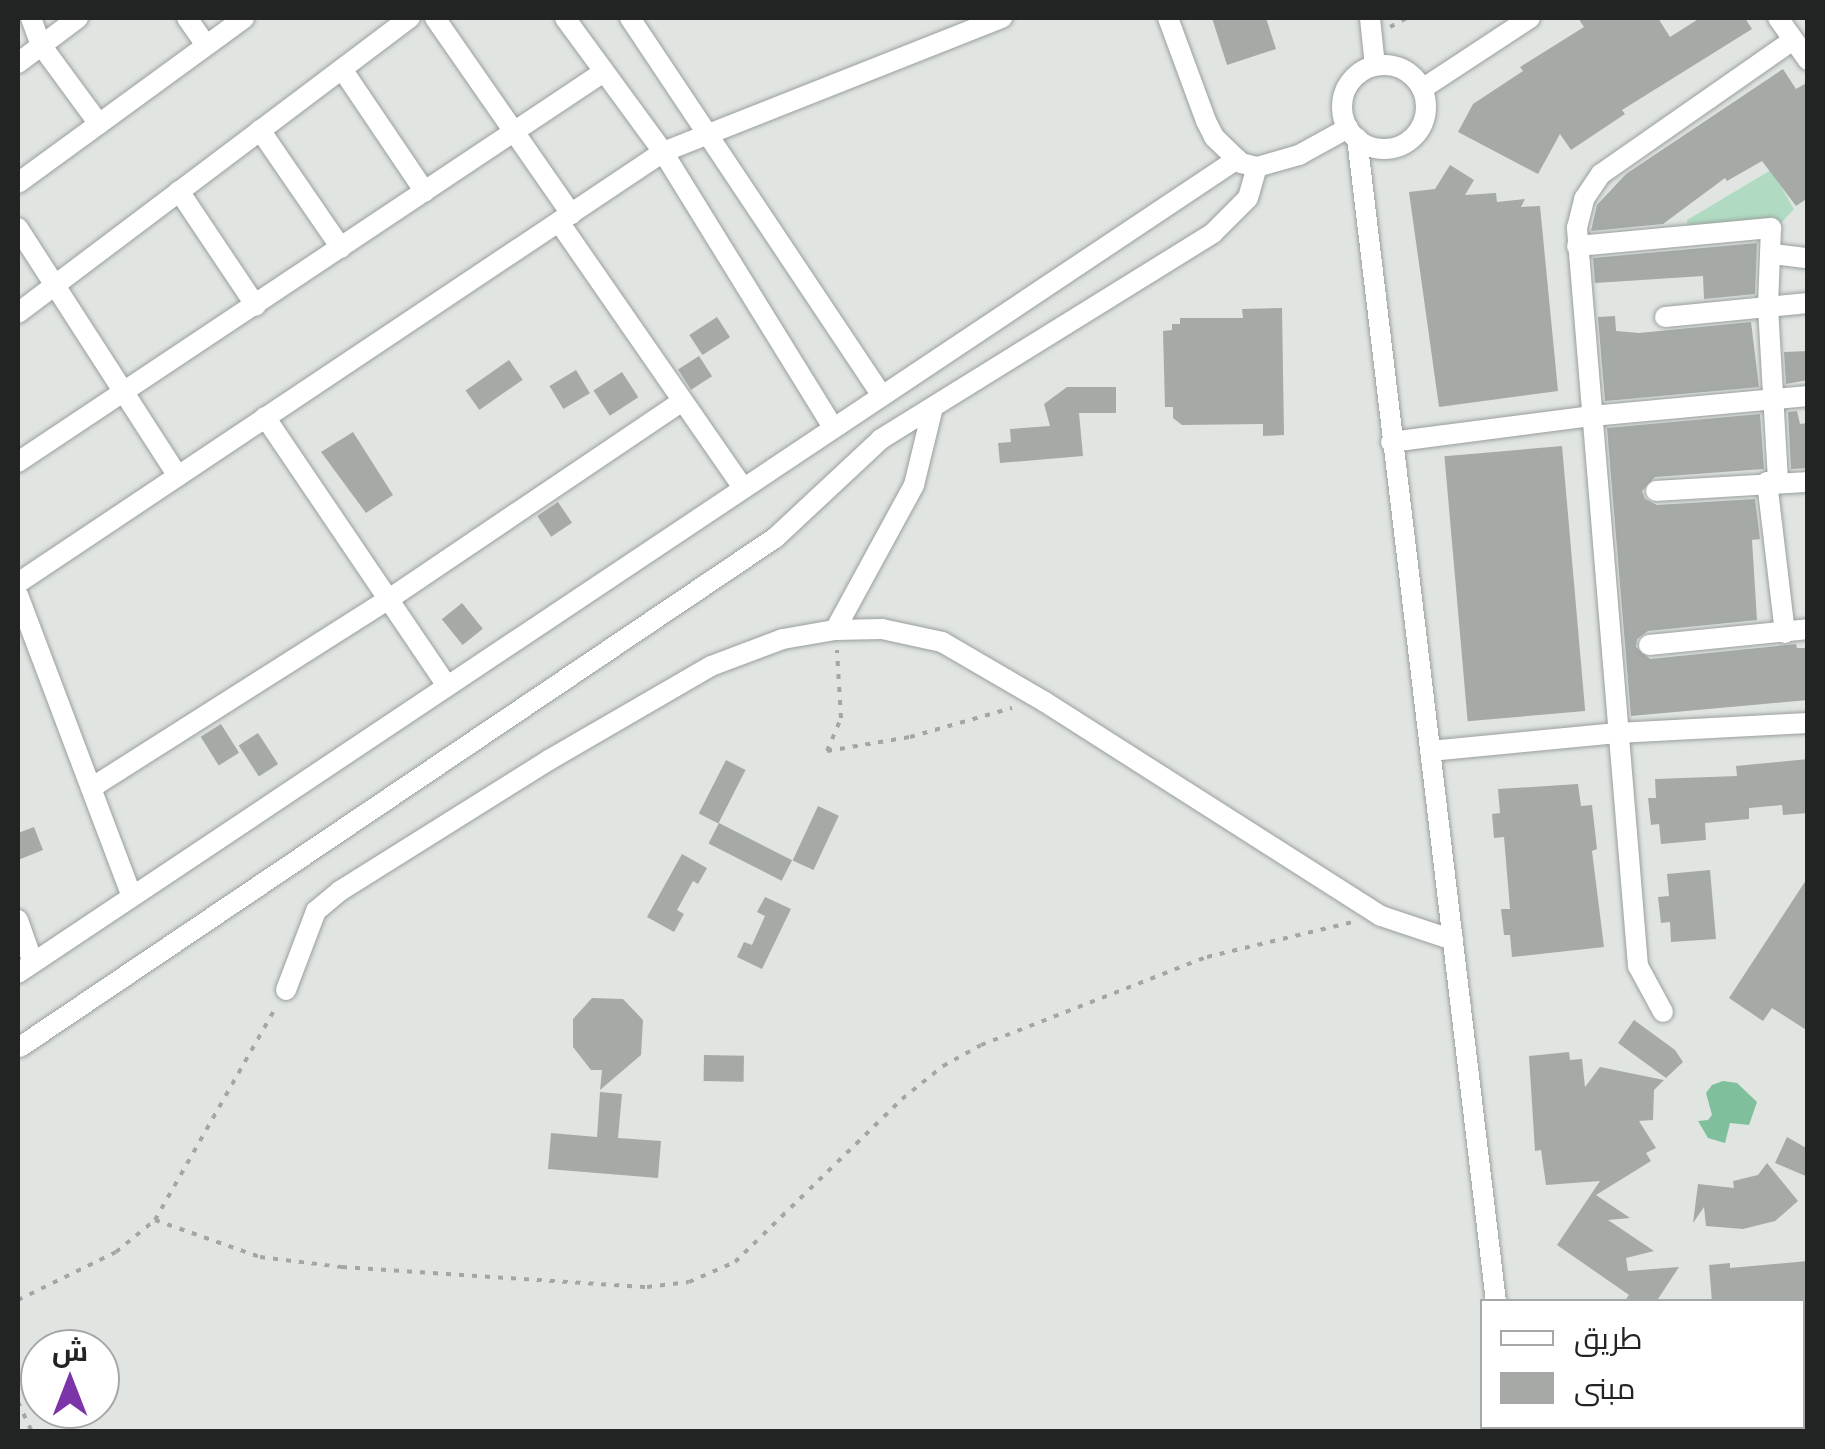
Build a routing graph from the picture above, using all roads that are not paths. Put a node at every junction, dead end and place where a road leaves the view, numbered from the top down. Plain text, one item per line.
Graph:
1 (31, 18) edge
2 (78, 18) edge
3 (187, 18) edge
4 (244, 18) edge
5 (410, 18) edge
6 (436, 18) edge
7 (565, 18) edge
8 (630, 18) edge
9 (1002, 18) edge
10 (1168, 18) edge
11 (1370, 18) edge
12 (1530, 18) edge
13 (1778, 18) edge
14 (1793, 40) junction
15 (41, 45) junction
16 (206, 45) junction
17 (1808, 60) edge
18 (18, 63) edge
19 (1375, 66) junction
20 (342, 68) junction
21 (602, 73) junction
22 (1422, 89) junction
23 (99, 124) junction
24 (260, 130) junction
25 (513, 133) junction
26 (1352, 133) junction
27 (710, 134) junction
28 (662, 152) junction
29 (1247, 163) junction
30 (18, 183) edge
31 (179, 191) junction
32 (425, 192) junction
33 (565, 218) junction
34 (18, 228) edge
35 (1577, 246) junction
36 (342, 248) junction
37 (1773, 254) junction
38 (1808, 258) edge
39 (52, 286) junction
40 (1808, 304) edge
41 (256, 306) junction
42 (1768, 306) junction
43 (18, 312) edge
44 (1665, 316) dead end
45 (123, 392) junction
46 (881, 394) junction
47 (1808, 396) edge
48 (1772, 398) junction
49 (684, 401) junction
50 (932, 411) junction
51 (1592, 416) junction
52 (266, 417) junction
53 (832, 426) junction
54 (1391, 442) junction
55 (18, 462) edge
56 (178, 476) junction
57 (1773, 482) junction
58 (1808, 482) edge
59 (742, 486) junction
60 (1656, 491) dead end
61 (18, 583) edge
62 (18, 596) edge
63 (388, 599) junction
64 (1808, 629) edge
65 (836, 630) junction
66 (1786, 633) junction
67 (1649, 645) dead end
68 (446, 684) junction
69 (1808, 722) edge
70 (1617, 732) junction
71 (1430, 752) junction
72 (90, 788) junction
73 (130, 894) junction
74 (18, 920) edge
75 (1452, 940) junction
76 (24, 966) edge
77 (286, 990) road end
78 (1663, 1012) dead end
79 (20, 1047) edge
80 (1496, 1299) edge

1 - 15 street
2 - 15 street
3 - 16 street
4 - 16 street
5 - 20 street
6 - 25 street
7 - 21 street
8 - 27 street
9 - 27 street
10 - 29 street
11 - 19 street
12 - 22 street
13 - 14 street
14 - 17 street
14 - 35 street
15 - 18 street
15 - 23 street
16 - 23 street
19 - 22 street
19 - 26 street
20 - 24 street
20 - 32 street
21 - 25 street
21 - 28 street
22 - 26 street
23 - 30 street
24 - 31 street
24 - 36 street
25 - 32 street
25 - 33 street
26 - 29 street
26 - 54 street
27 - 28 street
27 - 46 street
28 - 33 street
28 - 53 street
29 - 46 street
29 - 50 street
31 - 39 street
31 - 41 street
32 - 36 street
33 - 49 street
33 - 52 street
34 - 39 street
35 - 37 street
35 - 51 street
36 - 41 street
37 - 38 street
37 - 42 street
39 - 43 street
39 - 45 street
40 - 42 street
41 - 45 street
42 - 44 street
42 - 48 street
45 - 55 street
45 - 56 street
46 - 53 street
47 - 48 street
48 - 51 street
48 - 57 street
49 - 59 street
49 - 63 street
50 - 65 street
50 - 79 street
51 - 54 street
51 - 70 street
52 - 56 street
52 - 63 street
53 - 59 street
54 - 71 street
56 - 61 street
57 - 58 street
57 - 60 street
57 - 66 street
59 - 68 street
62 - 72 street
63 - 68 street
63 - 72 street
64 - 66 street
65 - 75 street
65 - 77 street
66 - 67 street
68 - 73 street
69 - 70 street
70 - 71 street
70 - 78 street
71 - 75 street
72 - 73 street
73 - 76 street
74 - 76 street
75 - 80 street

